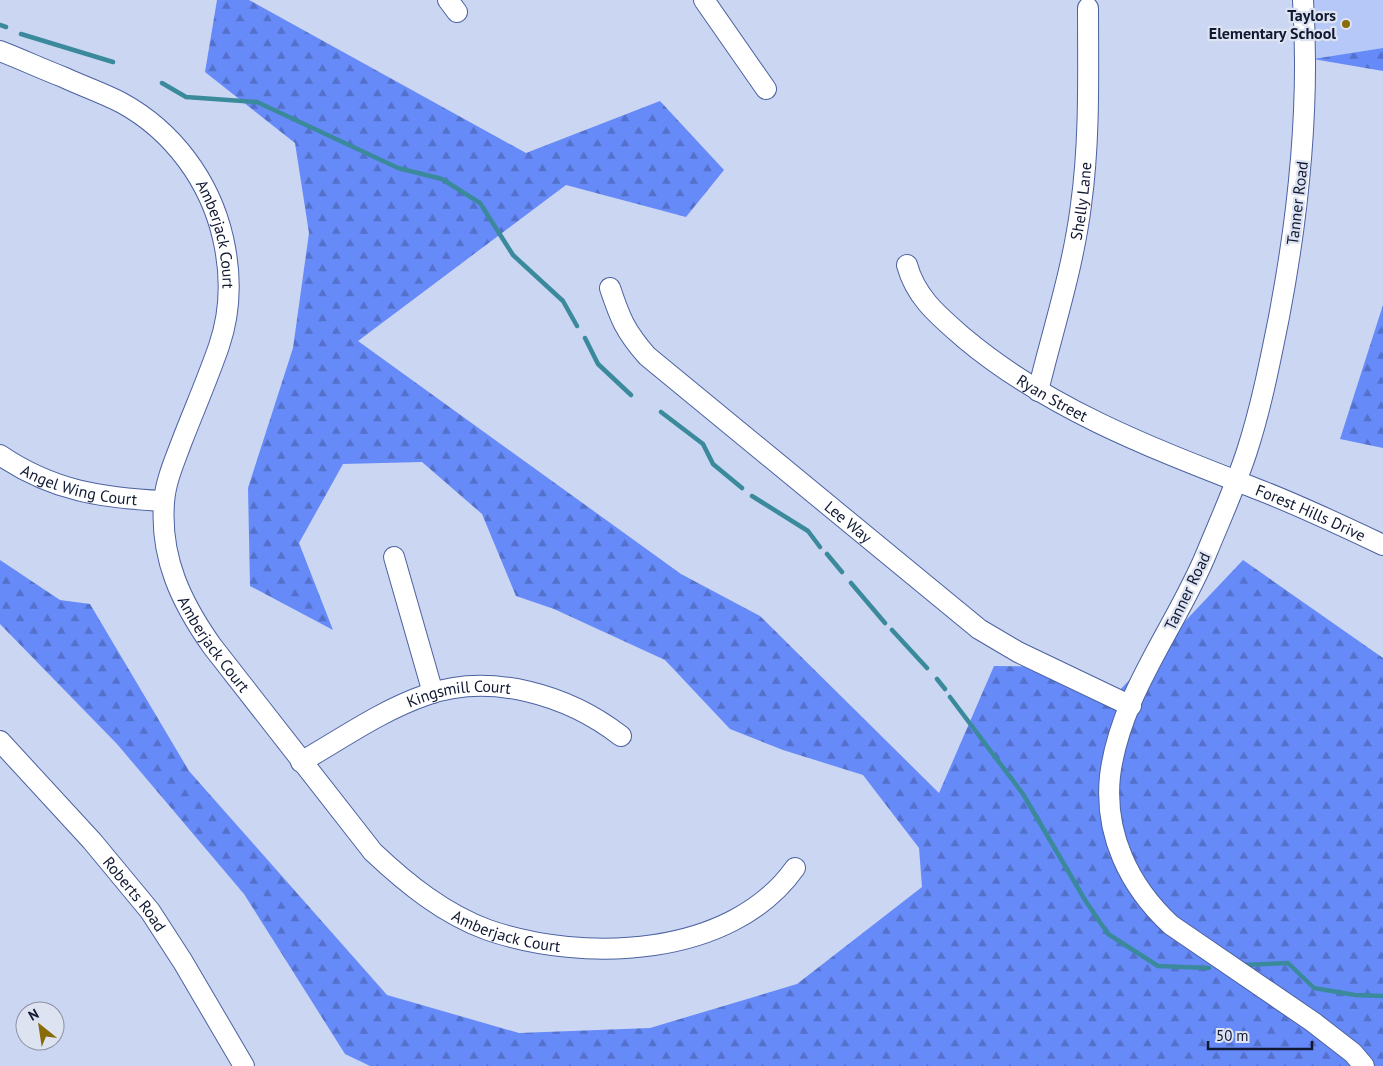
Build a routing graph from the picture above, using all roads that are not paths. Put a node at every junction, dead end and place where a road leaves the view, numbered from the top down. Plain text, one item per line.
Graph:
1 (704, 0) edge
2 (1304, 0) edge
3 (1088, 8) dead end
4 (0, 51) edge
5 (766, 89) dead end
6 (907, 265) dead end
7 (610, 288) dead end
8 (1038, 391) junction
9 (0, 455) edge
10 (1236, 481) junction
11 (164, 501) junction
12 (1383, 545) edge
13 (394, 556) dead end
14 (433, 693) junction
15 (1131, 706) junction
16 (621, 736) dead end
17 (0, 741) edge
18 (301, 762) junction
19 (795, 868) dead end
20 (244, 1066) edge
21 (1364, 1066) edge

1 - 5 street
2 - 10 street, Tanner Road
3 - 8 street, Shelly Lane
4 - 11 street, Amberjack Court
6 - 8 street, Ryan Street
7 - 15 street, Lee Way
8 - 10 street, Ryan Street
9 - 11 street, Angel Wing Court
10 - 12 street, Forest Hills Drive
10 - 15 street, Tanner Road
11 - 18 street, Amberjack Court
13 - 14 street
14 - 16 street, Kingsmill Court
14 - 18 street, Kingsmill Court
15 - 21 street, Tanner Road
17 - 20 street, Roberts Road
18 - 19 street, Amberjack Court

